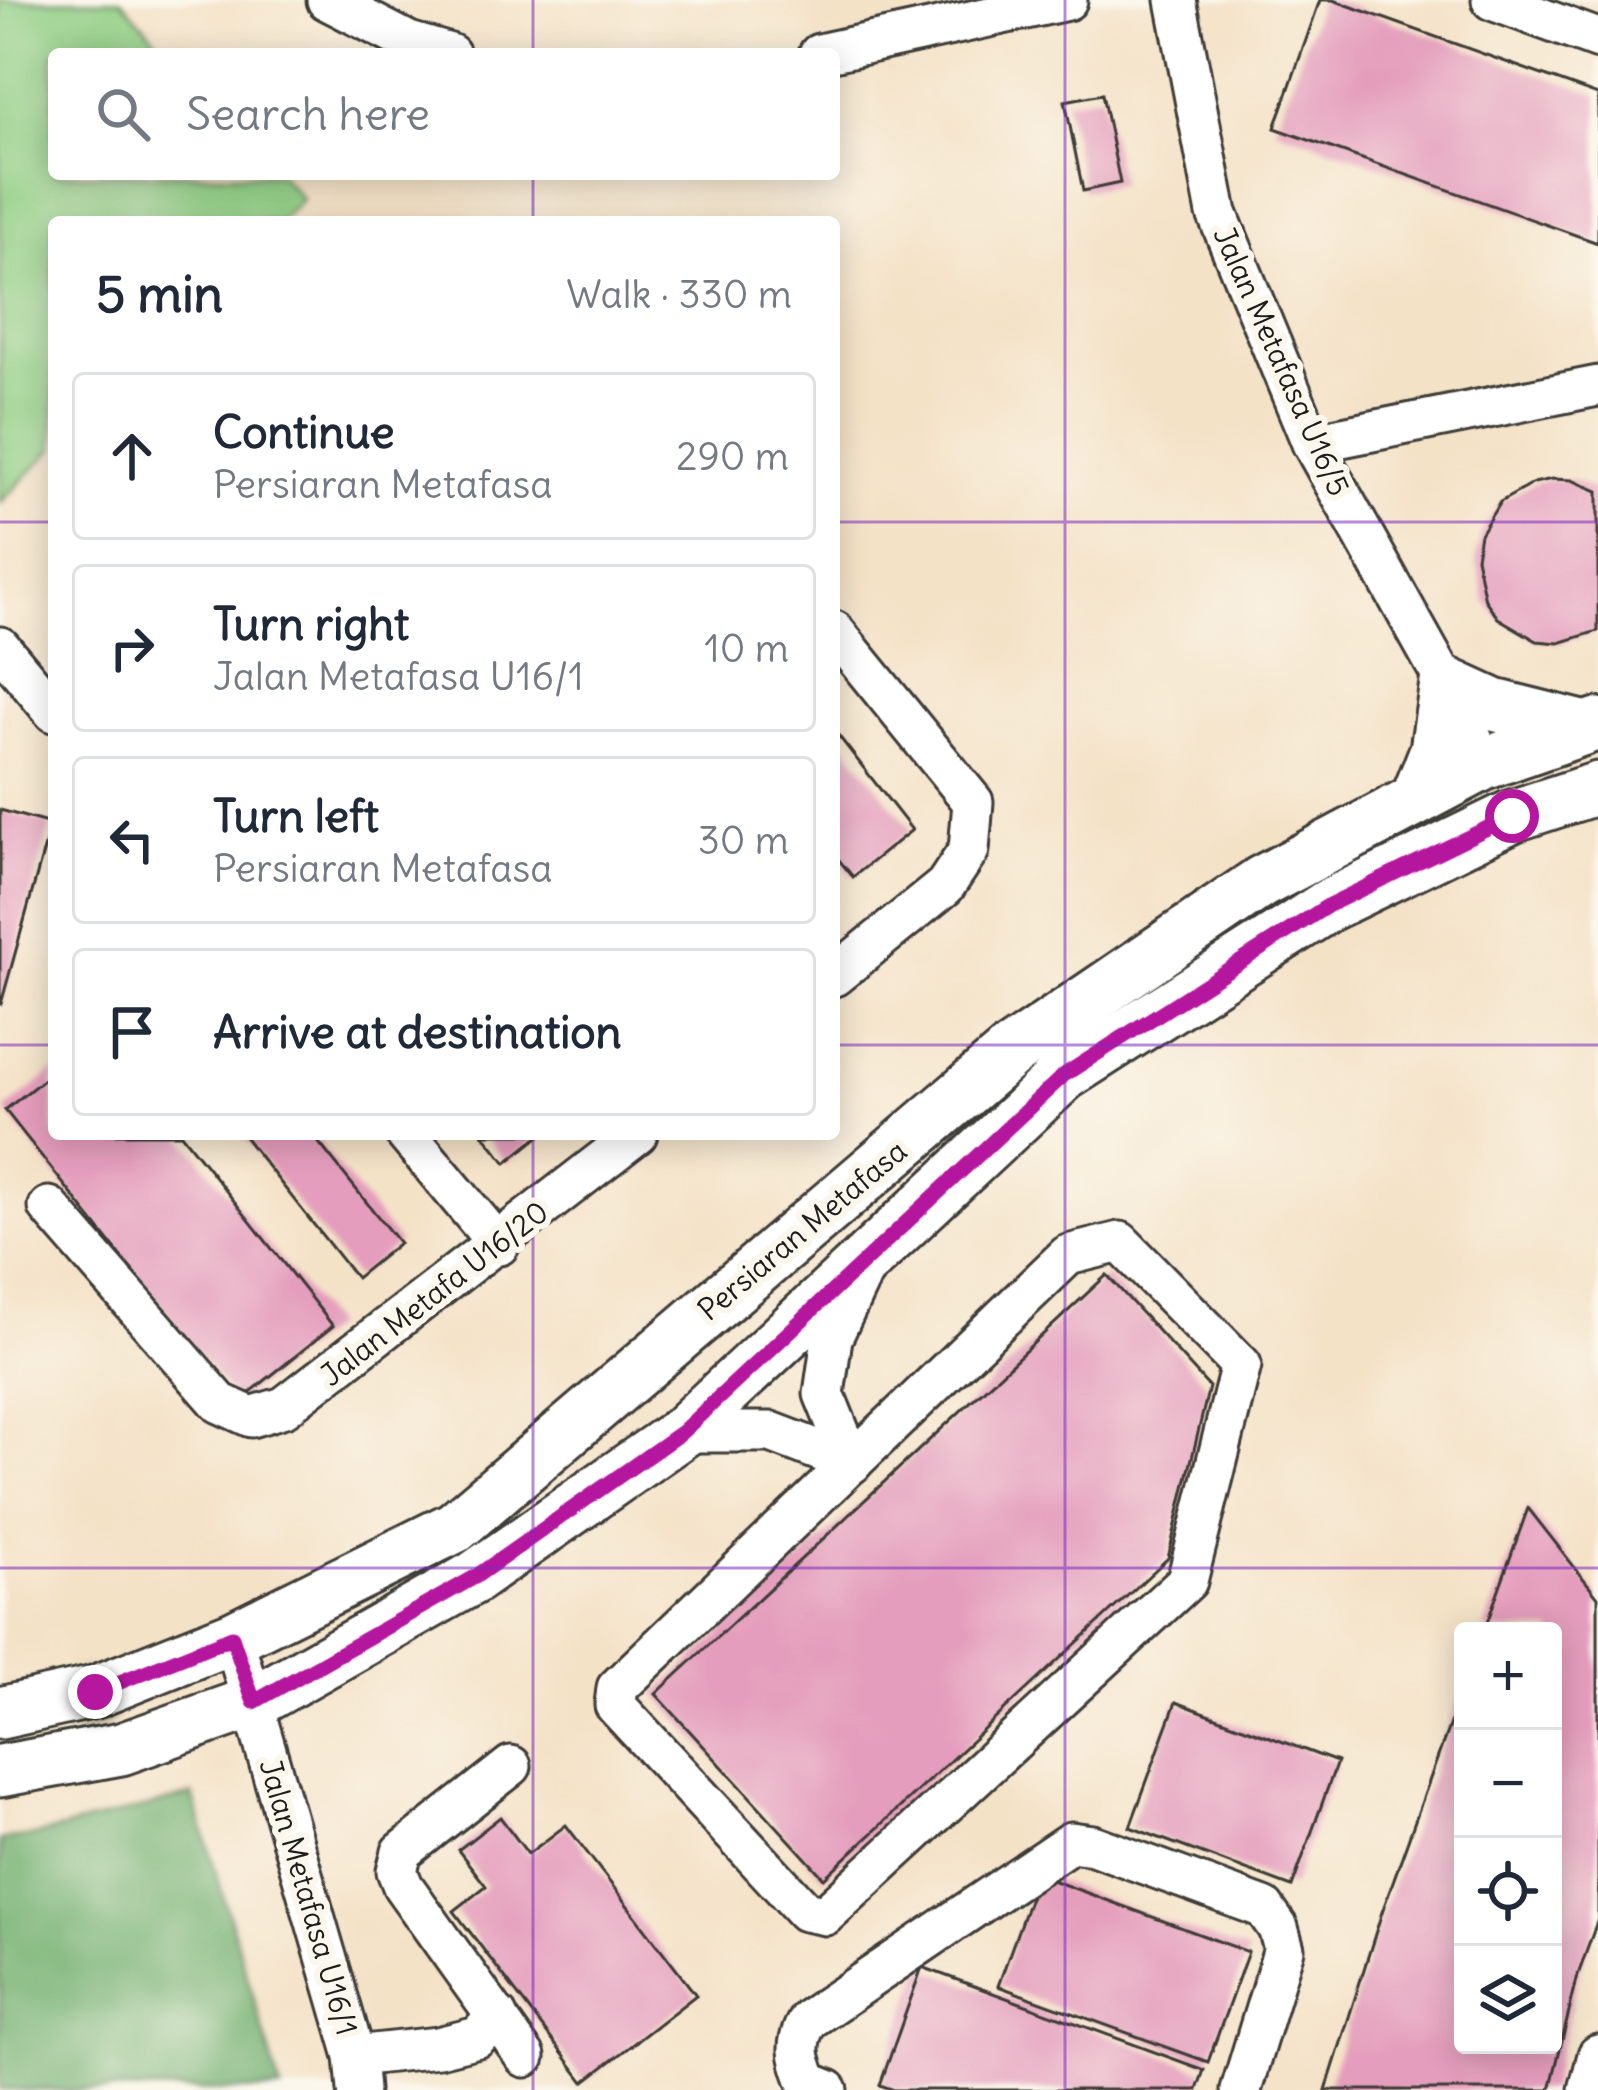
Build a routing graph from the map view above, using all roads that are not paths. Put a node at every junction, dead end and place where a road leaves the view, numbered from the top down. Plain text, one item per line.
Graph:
1 (327, 0) edge
2 (1067, 0) edge
3 (1176, 0) edge
4 (1492, 0) edge
5 (1598, 39) edge
6 (430, 48) edge
7 (840, 49) edge
8 (1598, 386) edge
9 (1312, 442) junction
10 (840, 638) edge
11 (0, 647) edge
12 (1446, 683) junction
13 (48, 705) edge
14 (1593, 726) edge
15 (1484, 764) junction
16 (1591, 791) edge
17 (1417, 798) junction
18 (840, 971) edge
19 (411, 1140) edge
20 (630, 1140) edge
21 (49, 1207) dead end
22 (499, 1245) junction
23 (872, 1254) junction
24 (682, 1432) junction
25 (852, 1463) junction
26 (232, 1637) junction
27 (254, 1702) junction
28 (0, 1713) edge
29 (511, 1766) dead end
30 (0, 1771) edge
31 (497, 2016) junction
32 (1598, 2055) edge
33 (525, 2057) dead end
34 (356, 2073) edge
35 (828, 2090) edge
36 (1241, 2090) edge
37 (1588, 2090) edge

1 - 6 street
2 - 7 street
3 - 9 street, Jalan Metafasa U16/5
4 - 5 street
8 - 9 street
9 - 12 street, Jalan Metafasa U16/5
10 - 18 street
11 - 13 street
12 - 14 main road
12 - 15 street, Jalan Metafasa U16/5
12 - 17 main road
14 - 15 main road, Persiaran Metafasa
15 - 16 main road
15 - 17 main road, Persiaran Metafasa
16 - 23 main road, Persiaran Metafasa
17 - 26 main road, Persiaran Metafasa
19 - 22 street
20 - 22 street, Jalan Metafa U16/20
21 - 22 street, Jalan Metafa U16/20
23 - 24 main road, Persiaran Metafasa
23 - 25 street
24 - 25 street
24 - 27 main road, Persiaran Metafasa
25 - 25 street
26 - 27 street, Jalan Metafasa U16/1
26 - 28 main road, Persiaran Metafasa
27 - 30 main road, Persiaran Metafasa
27 - 34 street, Jalan Metafasa U16/1
29 - 31 street
31 - 33 street
31 - 34 street
32 - 37 street
35 - 36 street

